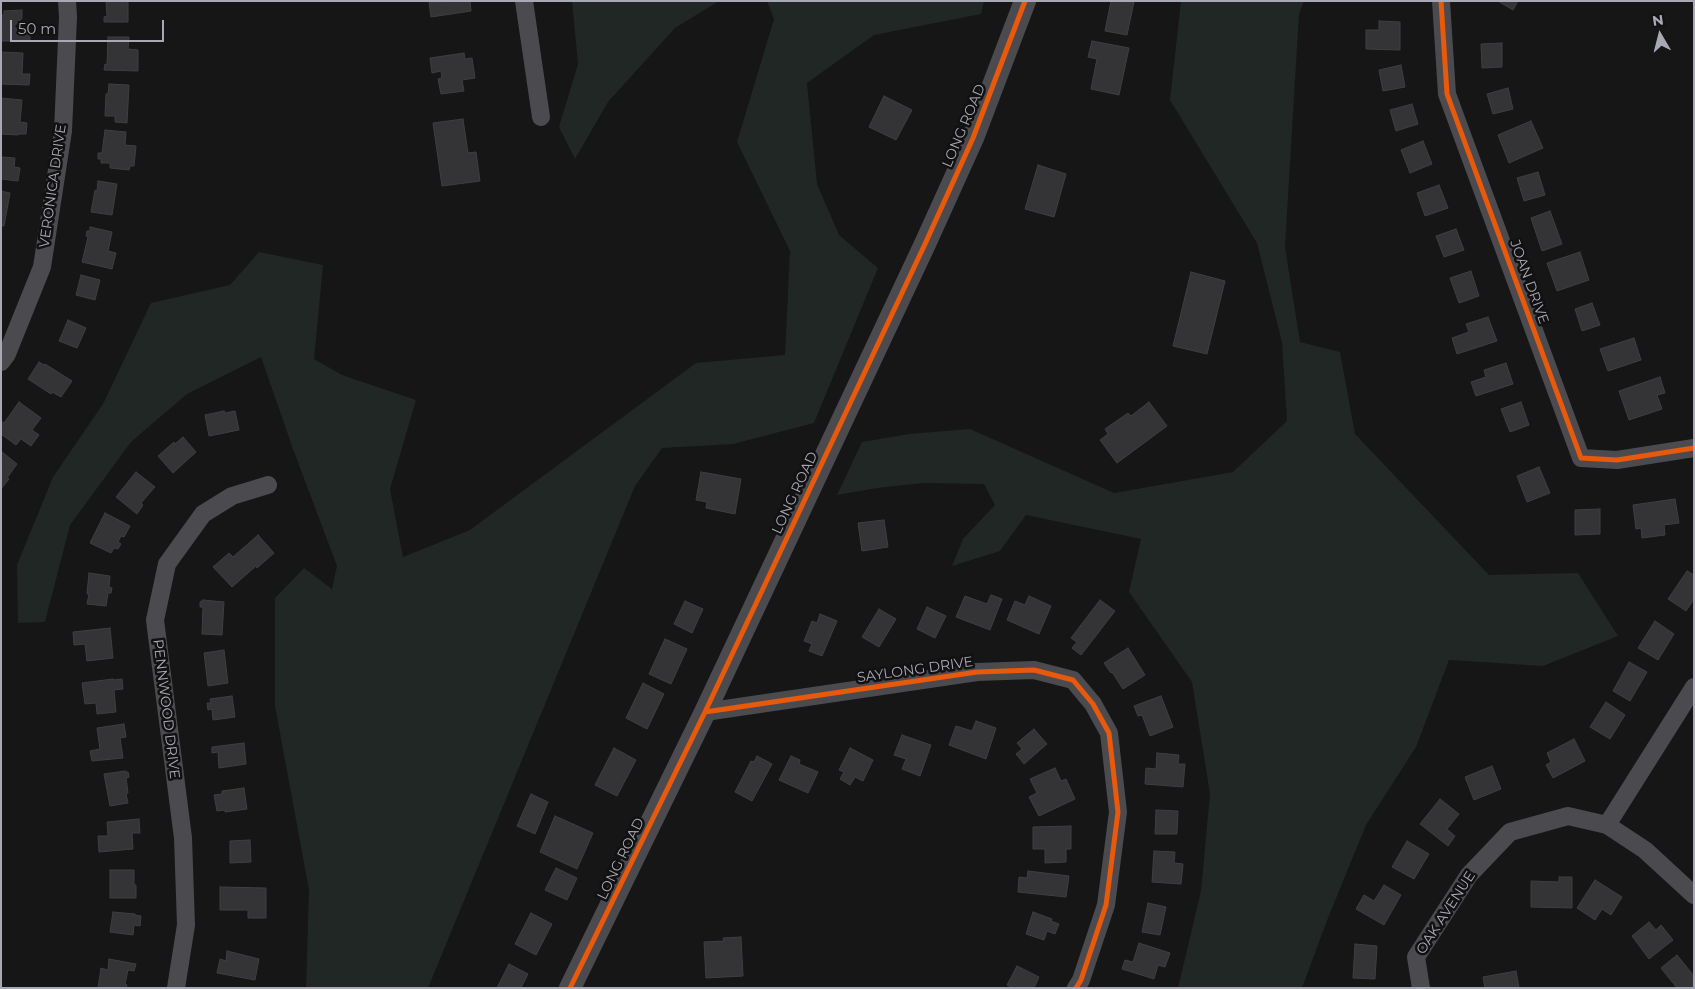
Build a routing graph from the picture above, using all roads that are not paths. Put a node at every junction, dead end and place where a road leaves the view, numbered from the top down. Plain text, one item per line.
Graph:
1 (67, 1) edge
2 (524, 1) edge
3 (1025, 1) edge
4 (1441, 1) edge
5 (541, 117) dead end
6 (1, 362) edge
7 (1694, 448) edge
8 (268, 485) dead end
9 (1694, 687) edge
10 (705, 712) junction
11 (1607, 825) junction
12 (1694, 895) edge
13 (176, 988) edge
14 (570, 988) edge
15 (1076, 988) edge
16 (1421, 988) edge

1 - 6 street, VERONICA DRIVE
2 - 5 street
3 - 10 street, LONG ROAD
4 - 7 street, JOAN DRIVE
8 - 13 street, PENNWOOD DRIVE
9 - 11 street
10 - 14 street, LONG ROAD
10 - 15 street, SAYLONG DRIVE
11 - 12 street
11 - 16 street, OAK AVENUE

